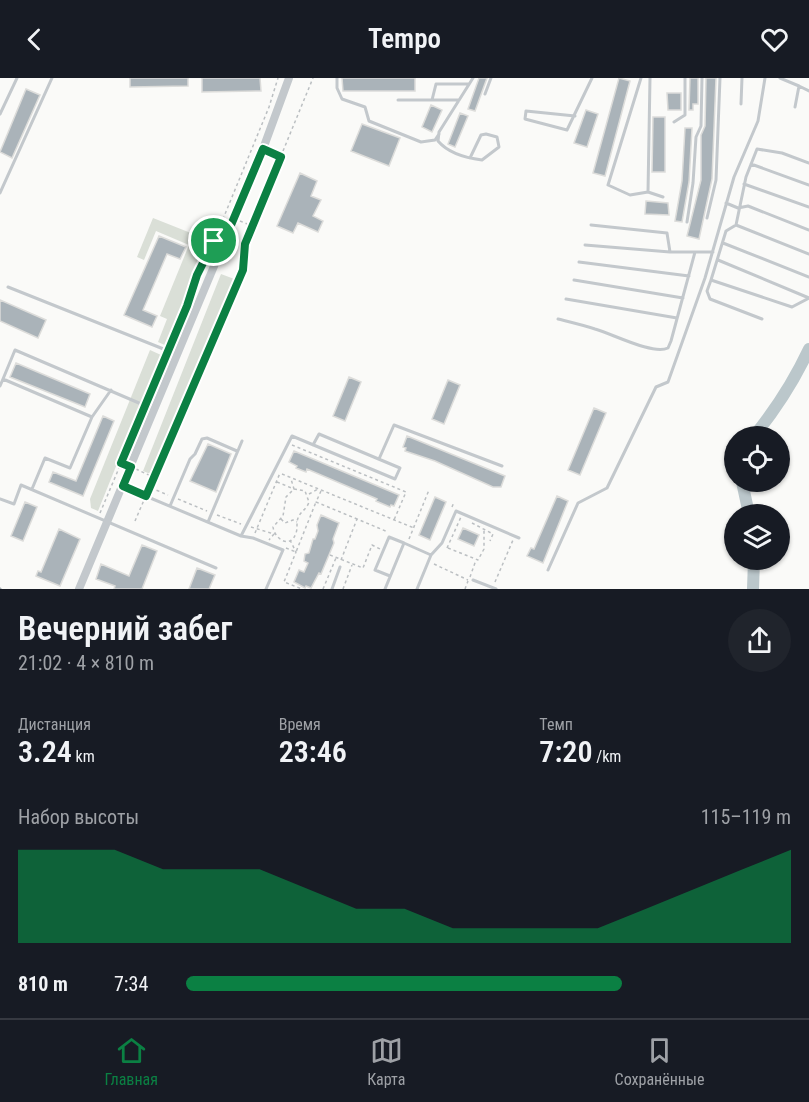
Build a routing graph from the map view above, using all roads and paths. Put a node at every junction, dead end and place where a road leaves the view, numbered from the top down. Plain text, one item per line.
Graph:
1 (17, 78) edge
2 (52, 78) edge
3 (278, 78) edge
4 (289, 78) edge
5 (314, 78) edge
6 (337, 78) edge
7 (473, 78) edge
8 (491, 78) edge
9 (592, 78) edge
10 (641, 78) edge
11 (650, 78) edge
12 (685, 78) edge
13 (702, 78) edge
14 (720, 78) edge
15 (742, 78) edge
16 (765, 78) edge
17 (780, 78) edge
18 (470, 84) junction
19 (799, 86) junction
20 (809, 91) edge
21 (486, 94) dead end
22 (398, 100) dead end
23 (432, 100) junction
24 (459, 100) junction
25 (741, 104) dead end
26 (795, 107) dead end
27 (0, 114) edge
28 (575, 116) junction
29 (674, 122) dead end
30 (440, 132) junction
31 (263, 149) junction
32 (281, 157) junction
33 (470, 158) junction
34 (809, 163) edge
35 (751, 164) junction
36 (744, 184) junction
37 (809, 185) edge
38 (648, 192) junction
39 (0, 193) edge
40 (663, 197) dead end
41 (726, 203) junction
42 (809, 207) edge
43 (738, 208) junction
44 (707, 218) dead end
45 (687, 222) dead end
46 (591, 225) dead end
47 (736, 225) junction
48 (809, 230) edge
49 (212, 240) junction
50 (723, 243) junction
51 (223, 244) junction
52 (585, 245) dead end
53 (670, 252) junction
54 (695, 252) junction
55 (713, 252) junction
56 (809, 254) edge
57 (718, 260) junction
58 (579, 262) dead end
59 (689, 276) junction
60 (809, 277) edge
61 (574, 280) dead end
62 (711, 280) junction
63 (8, 287) dead end
64 (683, 298) junction
65 (809, 298) edge
66 (566, 299) dead end
67 (677, 318) junction
68 (762, 319) dead end
69 (558, 320) dead end
70 (168, 351) junction
71 (177, 355) junction
72 (3, 379) junction
73 (0, 386) edge
74 (111, 390) junction
75 (145, 406) junction
76 (155, 410) junction
77 (92, 417) junction
78 (242, 441) dead end
79 (290, 445) dead end
80 (313, 445) junction
81 (237, 451) junction
82 (379, 459) junction
83 (502, 466) dead end
84 (131, 467) junction
85 (154, 477) junction
86 (290, 477) junction
87 (276, 482) junction
88 (123, 486) junction
89 (150, 487) junction
90 (32, 489) junction
91 (294, 489) junction
92 (320, 489) junction
93 (429, 490) dead end
94 (308, 495) junction
95 (146, 496) junction
96 (174, 497) junction
97 (0, 499) edge
98 (316, 502) junction
99 (454, 502) dead end
100 (170, 506) junction
101 (451, 512) dead end
102 (212, 513) junction
103 (280, 518) junction
104 (97, 519) junction
105 (357, 519) junction
106 (394, 520) junction
107 (135, 521) dead end
108 (208, 522) junction
109 (107, 523) junction
110 (297, 523) junction
111 (246, 526) junction
112 (306, 527) junction
113 (297, 528) junction
114 (414, 528) junction
115 (257, 529) junction
116 (484, 530) junction
117 (388, 532) dead end
118 (274, 534) junction
119 (241, 536) junction
120 (254, 536) dead end
121 (514, 536) junction
122 (519, 538) dead end
123 (444, 539) junction
124 (290, 540) junction
125 (409, 540) dead end
126 (268, 541) dead end
127 (490, 541) dead end
128 (404, 543) junction
129 (277, 545) dead end
130 (447, 548) junction
131 (384, 550) junction
132 (296, 552) junction
133 (330, 555) dead end
134 (431, 555) junction
135 (336, 558) junction
136 (341, 560) junction
137 (476, 560) junction
138 (428, 561) junction
139 (352, 564) junction
140 (340, 567) dead end
141 (216, 568) dead end
142 (548, 570) dead end
143 (390, 576) junction
144 (468, 580) junction
145 (473, 580) dead end
146 (494, 588) edge
147 (79, 589) edge
148 (266, 589) edge
149 (302, 589) edge
150 (323, 589) edge
151 (332, 589) edge
152 (343, 589) edge
153 (386, 589) edge
154 (417, 589) edge
155 (465, 589) edge

1 - 27 lane
2 - 39 lane
3 - 49 path
4 - 31 street
5 - 32 path
6 - 30 lane
7 - 18 lane
8 - 21 lane
9 - 28 lane
10 - 38 lane
11 - 38 lane
12 - 29 lane
13 - 45 lane
14 - 44 lane
15 - 25 lane
16 - 41 lane
17 - 19 lane
18 - 23 lane
18 - 24 lane
19 - 20 lane
19 - 26 lane
22 - 23 lane
23 - 24 lane
24 - 30 lane
28 - 28 lane
30 - 33 lane
31 - 32 lane
31 - 51 street
32 - 85 path
33 - 33 lane
34 - 35 lane
35 - 36 lane
35 - 37 lane
36 - 42 lane
36 - 43 lane
38 - 40 lane
41 - 43 lane
41 - 55 lane
43 - 47 lane
43 - 48 lane
46 - 53 lane
47 - 50 lane
47 - 56 lane
49 - 51 lane
49 - 70 path
50 - 57 lane
50 - 60 lane
51 - 71 street
52 - 53 lane
53 - 54 lane
54 - 55 lane
54 - 59 lane
55 - 142 lane
57 - 62 lane
57 - 65 lane
58 - 59 lane
59 - 64 lane
61 - 64 lane
62 - 65 lane
62 - 68 lane
63 - 70 lane
64 - 67 lane
66 - 67 lane
67 - 69 lane
70 - 71 lane
70 - 75 path
71 - 76 street
72 - 73 lane
72 - 74 lane
72 - 77 lane
74 - 75 lane
74 - 77 lane
75 - 76 lane
75 - 104 path
76 - 84 street
77 - 90 lane
78 - 81 lane
79 - 106 path
80 - 82 lane
80 - 82 lane
80 - 111 lane
81 - 96 lane
81 - 102 lane
82 - 83 lane
84 - 85 path
84 - 88 street
85 - 89 path
86 - 87 path
86 - 91 path
86 - 92 path
87 - 91 path
87 - 115 path
88 - 95 lane
88 - 109 street
89 - 95 path
89 - 96 path
90 - 97 lane
90 - 104 lane
91 - 94 path
91 - 103 path
92 - 94 path
92 - 98 path
92 - 106 path
93 - 114 path
94 - 110 path
95 - 100 lane
95 - 107 path
96 - 100 lane
96 - 102 path
98 - 105 path
98 - 112 path
99 - 101 path
100 - 108 lane
102 - 108 lane
102 - 111 path
103 - 110 path
103 - 118 path
104 - 109 lane
105 - 117 path
105 - 136 path
106 - 114 path
108 - 119 lane
109 - 141 lane
109 - 147 street
110 - 113 path
111 - 115 path
111 - 119 lane
112 - 113 path
112 - 132 path
113 - 124 path
114 - 125 path
115 - 118 path
115 - 120 path
116 - 127 path
116 - 130 path
116 - 137 path
118 - 124 path
118 - 126 path
119 - 148 lane
121 - 122 lane
121 - 123 lane
121 - 146 path
123 - 130 path
123 - 134 lane
124 - 132 path
128 - 131 lane
128 - 134 lane
128 - 143 lane
129 - 132 path
130 - 137 path
131 - 139 path
131 - 143 lane
132 - 149 path
133 - 135 path
134 - 138 lane
135 - 136 path
135 - 150 path
136 - 139 path
137 - 144 path
138 - 144 path
138 - 154 lane
139 - 152 path
140 - 151 lane
143 - 153 lane
144 - 155 path
145 - 146 lane

